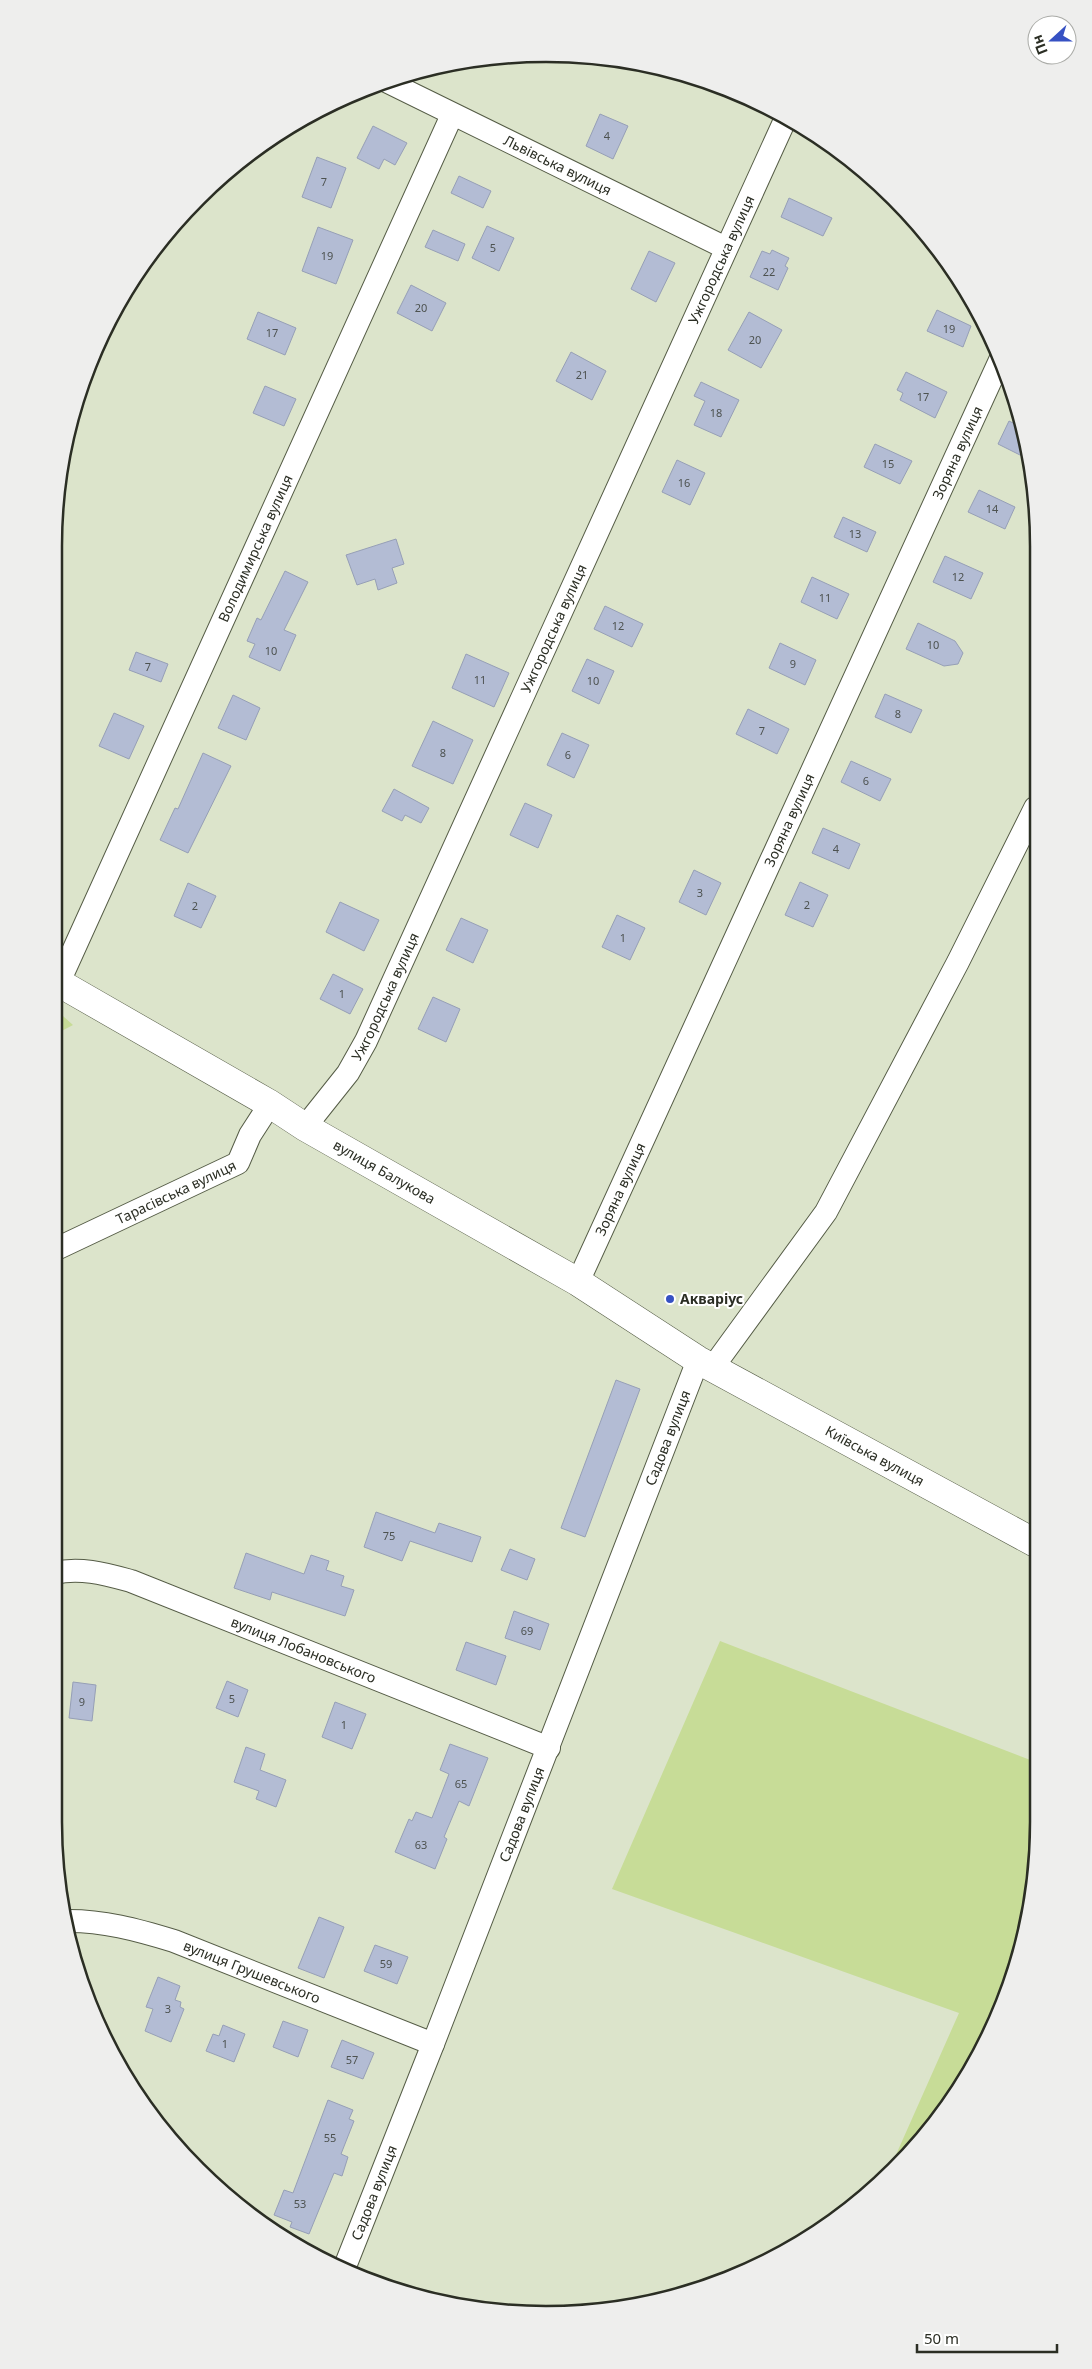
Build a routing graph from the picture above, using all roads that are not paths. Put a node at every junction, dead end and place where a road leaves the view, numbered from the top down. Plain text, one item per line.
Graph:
1 (396, 86) edge
2 (452, 115) junction
3 (783, 124) edge
4 (726, 248) junction
5 (996, 369) edge
6 (1030, 818) edge
7 (62, 969) edge
8 (62, 984) edge
9 (270, 1104) junction
10 (305, 1127) junction
11 (62, 1246) edge
12 (578, 1282) junction
13 (705, 1364) junction
14 (1030, 1540) edge
15 (62, 1571) edge
16 (549, 1748) junction
17 (73, 1921) edge
18 (433, 2044) junction
19 (346, 2263) edge

1 - 2 street, Львівська вулиця
2 - 4 street, Львівська вулиця
2 - 7 street, Володимирська вулиця
3 - 4 street, Ужгородська вулиця
4 - 10 street, Ужгородська вулиця
5 - 12 street, Зоряна вулиця
6 - 13 street, Садова вулиця
8 - 9 main road, вулиця Балукова
9 - 10 main road, вулиця Балукова
9 - 11 street, Тарасівська вулиця
10 - 12 main road, вулиця Балукова
12 - 13 main road, вулиця Балукова
13 - 14 main road, Київська вулиця
13 - 16 street, Садова вулиця
15 - 16 street, вулиця Лобановського
16 - 18 street, Садова вулиця
17 - 18 street, вулиця Грушевського
18 - 19 street, Садова вулиця

